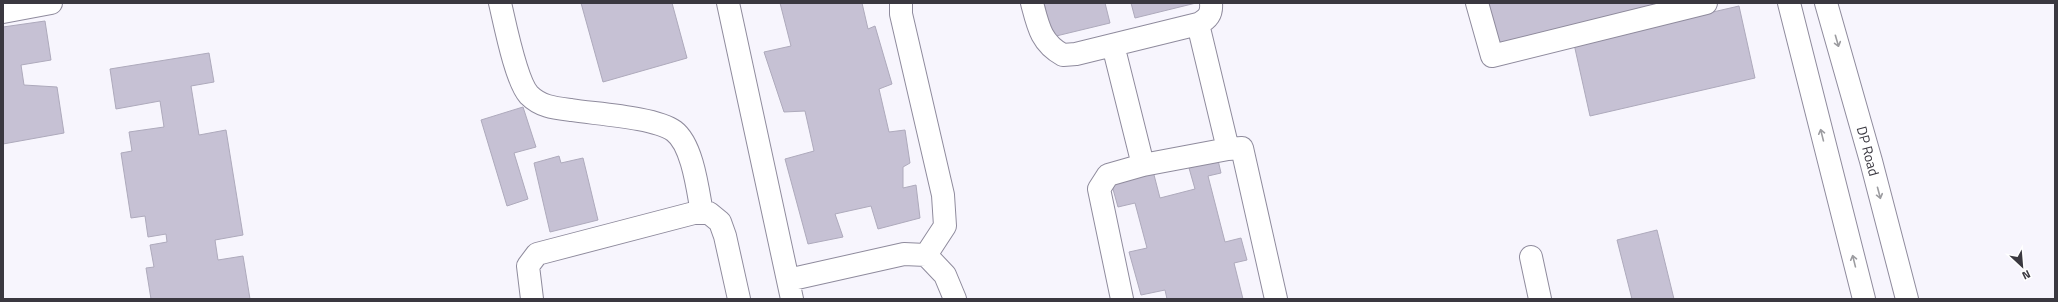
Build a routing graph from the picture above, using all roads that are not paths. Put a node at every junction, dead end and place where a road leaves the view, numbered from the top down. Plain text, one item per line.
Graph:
1 (51, 3) edge
2 (500, 3) edge
3 (728, 3) edge
4 (901, 3) edge
5 (1032, 3) edge
6 (1211, 3) edge
7 (1477, 3) edge
8 (1706, 3) edge
9 (1789, 3) edge
10 (1826, 3) edge
11 (3, 12) edge
12 (1198, 24) junction
13 (1113, 45) junction
14 (1228, 149) junction
15 (1143, 165) junction
16 (702, 213) junction
17 (926, 255) junction
18 (1531, 257) dead end
19 (790, 290) edge
20 (532, 299) edge
21 (739, 299) edge
22 (955, 299) edge
23 (1122, 299) edge
24 (1276, 299) edge
25 (1540, 299) edge
26 (1864, 299) edge
27 (1907, 299) edge

1 - 11 street
2 - 16 street
3 - 19 street
4 - 17 street
5 - 13 street
6 - 12 street
7 - 8 street
26 -> 9 street
10 -> 27 street, DP Road
12 - 13 street
12 - 14 street
13 - 15 street
14 - 15 street
14 - 24 street
15 - 23 street
16 - 20 street
16 - 21 street
17 - 19 street
17 - 22 street
18 - 25 street

